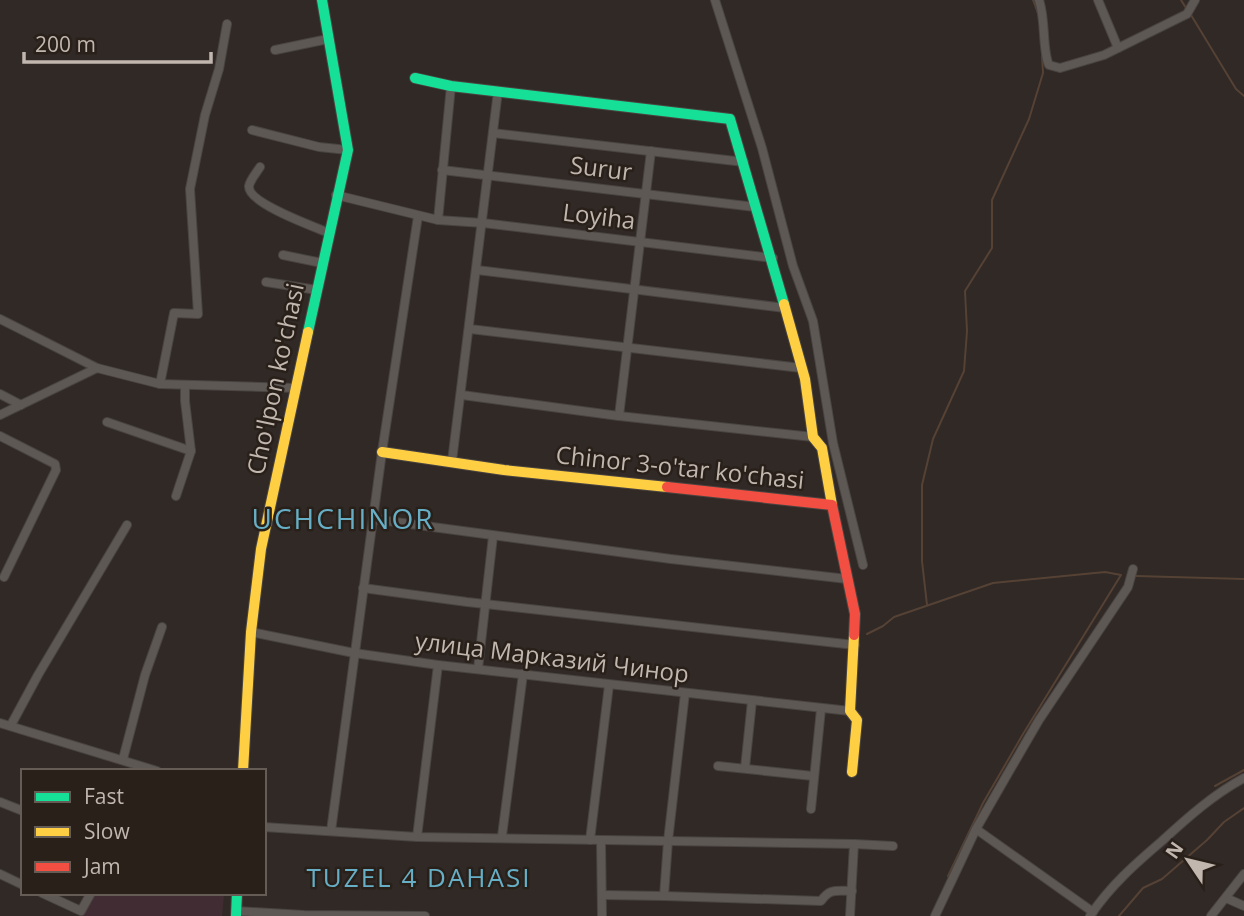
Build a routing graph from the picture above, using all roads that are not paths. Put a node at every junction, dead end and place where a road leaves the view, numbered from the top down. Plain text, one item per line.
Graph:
1 (322, 0) edge
2 (715, 0) edge
3 (1039, 0) edge
4 (1098, 0) edge
5 (1195, 0) edge
6 (227, 24) dead end
7 (328, 39) junction
8 (1118, 48) junction
9 (275, 50) dead end
10 (415, 78) dead end
11 (451, 86) junction
12 (498, 91) junction
13 (251, 130) dead end
14 (493, 134) junction
15 (348, 150) junction
16 (652, 151) junction
17 (744, 162) junction
18 (260, 167) dead end
19 (442, 170) junction
20 (489, 175) junction
21 (646, 194) junction
22 (337, 195) junction
23 (755, 207) junction
24 (418, 216) junction
25 (438, 220) junction
26 (483, 223) junction
27 (329, 233) junction
28 (640, 242) junction
29 (283, 255) dead end
30 (773, 258) junction
31 (322, 263) junction
32 (477, 270) junction
33 (266, 282) dead end
34 (635, 289) junction
35 (317, 290) junction
36 (785, 308) junction
37 (0, 319) edge
38 (470, 330) junction
39 (627, 348) junction
40 (97, 368) junction
41 (801, 368) junction
42 (160, 384) junction
43 (185, 386) junction
44 (296, 388) junction
45 (0, 394) edge
46 (462, 395) junction
47 (21, 405) junction
48 (0, 415) edge
49 (620, 416) junction
50 (107, 422) dead end
51 (0, 436) edge
52 (813, 437) junction
53 (191, 451) junction
54 (382, 452) junction
55 (452, 461) junction
56 (176, 496) dead end
57 (832, 505) junction
58 (851, 516) junction
59 (835, 518) junction
60 (373, 519) junction
61 (127, 525) dead end
62 (493, 536) junction
63 (863, 565) dead end
64 (1133, 569) dead end
65 (4, 577) dead end
66 (847, 579) junction
67 (363, 588) junction
68 (484, 603) junction
69 (162, 627) dead end
70 (251, 632) junction
71 (855, 645) junction
72 (354, 653) junction
73 (438, 666) junction
74 (478, 669) junction
75 (523, 674) junction
76 (609, 685) junction
77 (685, 693) junction
78 (752, 701) junction
79 (821, 709) junction
80 (850, 711) junction
81 (0, 723) edge
82 (11, 725) junction
83 (124, 760) junction
84 (718, 766) dead end
85 (745, 768) junction
86 (151, 769) edge
87 (243, 769) edge
88 (852, 772) dead end
89 (813, 776) junction
90 (1244, 778) edge
91 (0, 802) edge
92 (811, 809) dead end
93 (21, 810) edge
94 (266, 827) edge
95 (976, 829) junction
96 (331, 831) junction
97 (502, 836) junction
98 (417, 837) junction
99 (590, 840) junction
100 (601, 840) junction
101 (668, 841) junction
102 (856, 844) junction
103 (893, 846) dead end
104 (0, 874) edge
105 (1244, 874) edge
106 (21, 884) edge
107 (852, 891) junction
108 (46, 895) edge
109 (89, 895) edge
110 (235, 895) edge
111 (603, 895) junction
112 (664, 896) junction
113 (1226, 898) junction
114 (1244, 906) edge
115 (237, 913) edge
116 (1092, 914) edge
117 (425, 916) edge
118 (602, 916) edge
119 (849, 916) edge
120 (935, 916) edge
121 (1211, 916) edge

1 - 7 street, Cho'lpon ko'chasi
2 - 58 street
3 - 8 street
4 - 8 street
5 - 8 street
6 - 42 street
7 - 9 street
7 - 15 street, Cho'lpon ko'chasi
10 - 11 street
11 - 12 street
11 - 19 street
12 - 14 street
12 - 17 street
13 - 15 street
14 - 16 street
14 - 20 street
15 - 22 street, Cho'lpon ko'chasi
16 - 17 street
16 - 21 street
17 - 23 street
18 - 27 street
19 - 20 street, Surur
19 - 25 street
20 - 21 street, Surur
20 - 26 street
21 - 23 street, Surur
21 - 28 street
22 - 24 street, Loyiha
22 - 27 street, Cho'lpon ko'chasi
23 - 30 street
24 - 25 street, Loyiha
24 - 54 street
25 - 26 street, Loyiha
26 - 28 street, Loyiha
26 - 32 street
27 - 31 street, Cho'lpon ko'chasi
28 - 30 street, Loyiha
28 - 34 street
29 - 31 street
30 - 36 street
31 - 35 street, Cho'lpon ko'chasi
32 - 34 street
32 - 38 street
33 - 35 street
34 - 36 street
34 - 39 street
35 - 44 street, Cho'lpon ko'chasi
36 - 41 street
37 - 40 street
38 - 39 street
38 - 46 street
39 - 41 street
39 - 49 street
40 - 42 street
40 - 47 street
41 - 52 street
42 - 43 street
43 - 44 street
43 - 53 street
44 - 70 street, Cho'lpon ko'chasi
45 - 47 street
46 - 49 street
46 - 55 street
47 - 48 street
49 - 52 street
50 - 53 street
51 - 65 street
52 - 57 street
53 - 56 street
54 - 55 street, Chinor 3-o'tar ko'chasi
54 - 60 street
55 - 57 street, Chinor 3-o'tar ko'chasi
57 - 59 street, Chinor 3-o'tar ko'chasi
58 - 59 street
58 - 63 street
59 - 66 street, Chinor 3-o'tar ko'chasi
60 - 62 street
60 - 67 street
61 - 82 street
62 - 66 street
62 - 68 street
64 - 95 street
66 - 71 street, Chinor 3-o'tar ko'chasi
67 - 68 street
67 - 72 street
68 - 71 street
68 - 74 street
69 - 83 street
70 - 72 street, улица Марказий Чинор
70 - 87 street, Cho'lpon ko'chasi
71 - 80 street, Chinor 3-o'tar ko'chasi
72 - 73 street, улица Марказий Чинор
72 - 96 street
73 - 74 street, улица Марказий Чинор
73 - 98 street
74 - 75 street, улица Марказий Чинор
75 - 76 street, улица Марказий Чинор
75 - 97 street
76 - 77 street, улица Марказий Чинор
76 - 99 street
77 - 78 street, улица Марказий Чинор
77 - 101 street
78 - 79 street, улица Марказий Чинор
78 - 85 street
79 - 80 street, улица Марказий Чинор
79 - 89 street
80 - 88 street, Chinor 3-o'tar ko'chasi
81 - 82 street
82 - 83 street
83 - 86 street
84 - 85 street
85 - 89 street
89 - 92 street
90 - 116 street
91 - 93 street
94 - 96 street
95 - 116 street
95 - 120 street
96 - 98 street
97 - 98 street
97 - 99 street
99 - 100 street
100 - 101 street
100 - 111 street
101 - 102 street
101 - 112 street
102 - 103 street
102 - 107 street
104 - 106 street
105 - 113 street
107 - 112 street
107 - 119 street
108 - 109 street
110 - 115 street
111 - 112 street
111 - 118 street
113 - 114 street
113 - 121 street
115 - 117 street

